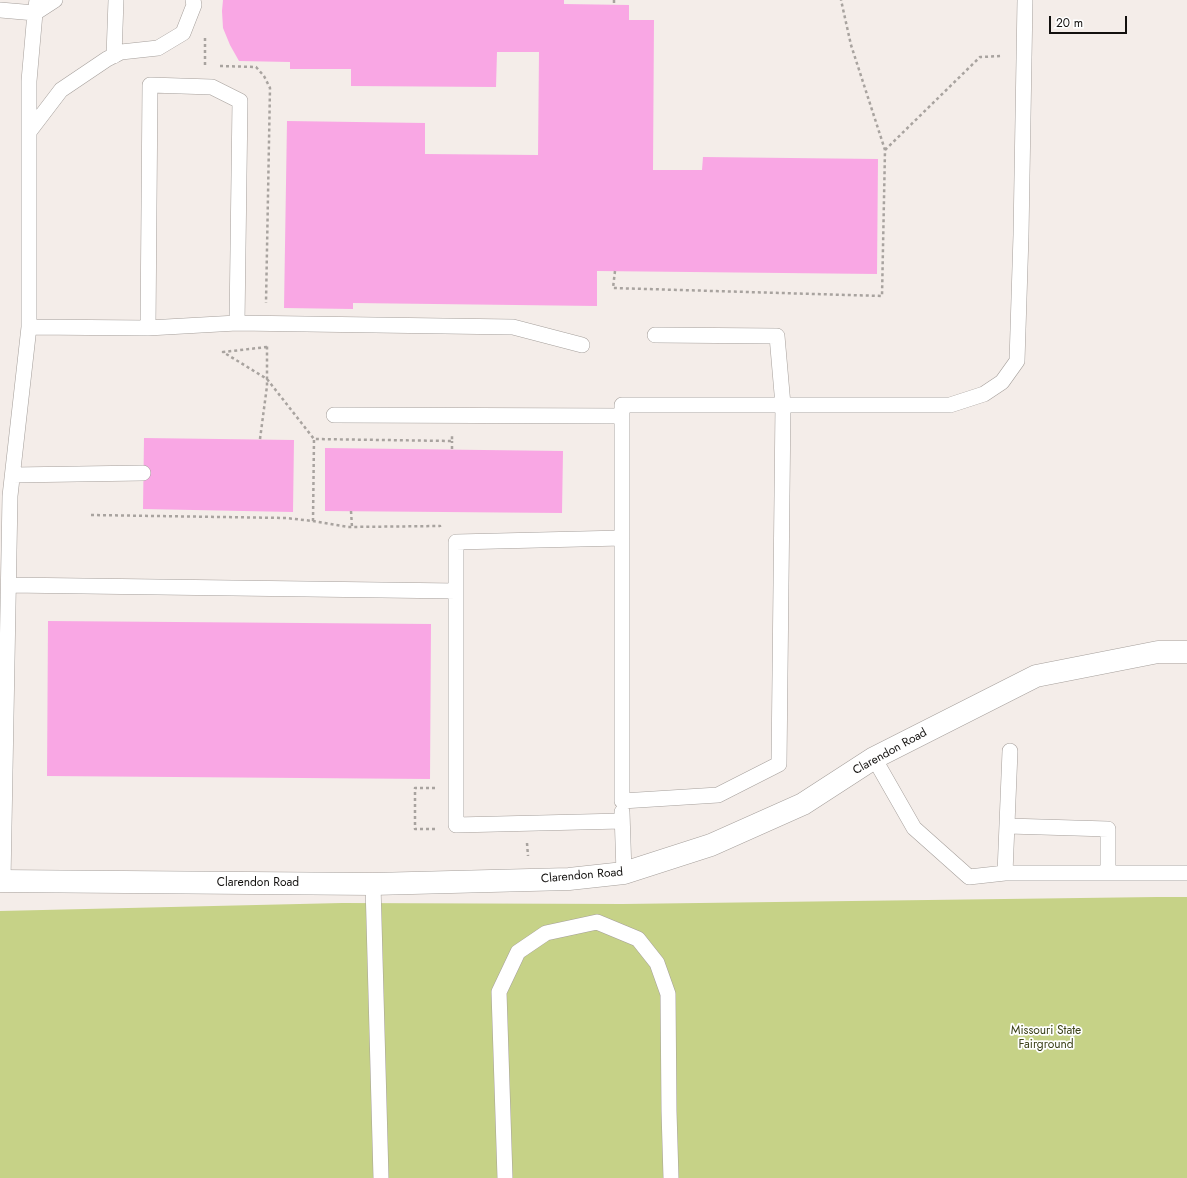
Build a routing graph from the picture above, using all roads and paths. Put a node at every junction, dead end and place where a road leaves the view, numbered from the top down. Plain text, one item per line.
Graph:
1 (55, 0) edge
2 (116, 0) edge
3 (193, 0) edge
4 (614, 0) edge
5 (841, 0) edge
6 (1025, 0) edge
7 (614, 5) dead end
8 (36, 7) edge
9 (0, 10) edge
10 (114, 56) junction
11 (1024, 56) junction
12 (29, 132) junction
13 (885, 150) junction
14 (615, 271) dead end
15 (237, 323) junction
16 (29, 327) junction
17 (148, 328) junction
18 (654, 335) dead end
19 (582, 345) dead end
20 (267, 346) dead end
21 (267, 378) dead end
22 (784, 405) junction
23 (334, 415) dead end
24 (622, 416) junction
25 (314, 439) dead end
26 (452, 441) dead end
27 (452, 449) dead end
28 (143, 473) dead end
29 (12, 475) junction
30 (351, 511) dead end
31 (91, 515) dead end
32 (352, 527) dead end
33 (622, 538) junction
34 (8, 585) junction
35 (456, 591) junction
36 (1187, 652) edge
37 (1010, 750) dead end
38 (874, 758) junction
39 (622, 801) junction
40 (622, 821) junction
41 (1008, 826) junction
42 (1187, 872) edge
43 (624, 873) junction
44 (1006, 873) junction
45 (1108, 873) junction
46 (1, 881) edge
47 (373, 884) junction
48 (381, 1178) edge
49 (505, 1178) edge
50 (671, 1178) edge

1 - 8 lane
2 - 10 lane
3 - 10 lane
4 - 7 path
5 - 13 path
6 - 11 lane
8 - 9 lane
8 - 12 lane
10 - 12 lane
11 - 13 path
11 - 22 lane
12 - 16 lane
13 - 14 path
15 - 17 lane
15 - 17 lane
15 - 19 lane
16 - 17 lane
16 - 29 lane
18 - 22 lane
20 - 21 path
22 - 24 lane
22 - 39 lane
23 - 24 lane
24 - 33 lane
25 - 31 path
26 - 27 path
28 - 29 lane
29 - 34 lane
30 - 32 path
33 - 35 lane
33 - 39 lane
34 - 35 lane
34 - 46 lane
35 - 40 lane
36 - 38 street, Clarendon Road
37 - 41 lane
38 - 43 street, Clarendon Road
38 - 44 lane
39 - 40 lane
40 - 43 lane
41 - 44 lane
41 - 45 lane
42 - 45 lane
43 - 47 street, Clarendon Road
44 - 45 lane
46 - 47 street, Clarendon Road
47 - 48 lane
49 - 50 lane

